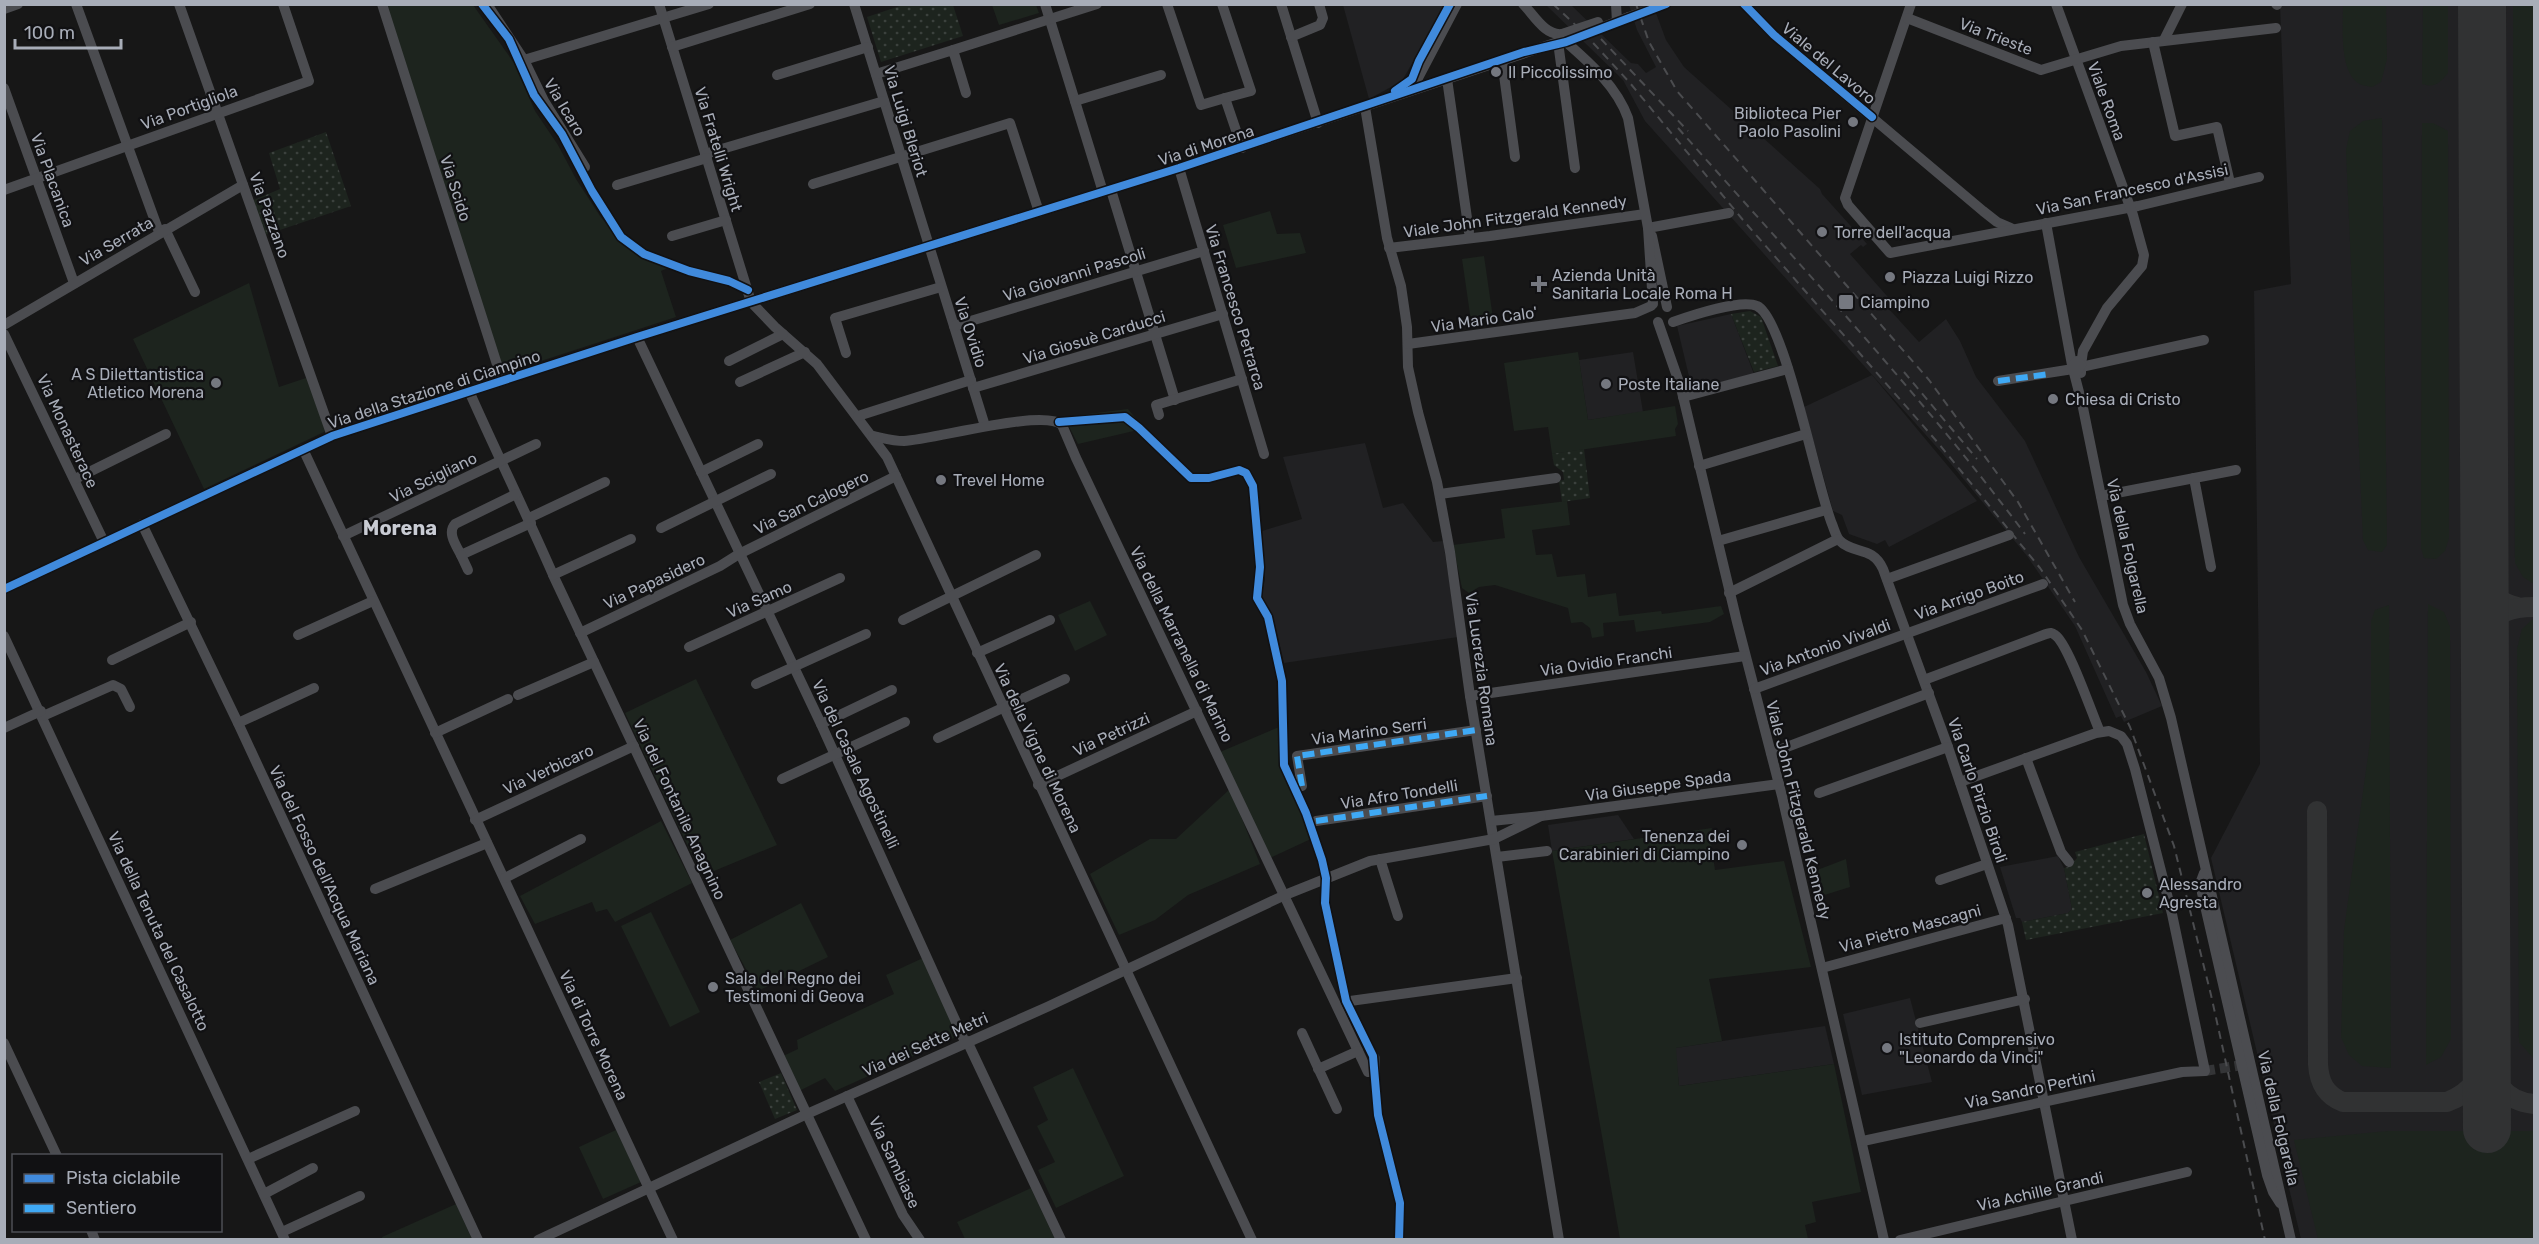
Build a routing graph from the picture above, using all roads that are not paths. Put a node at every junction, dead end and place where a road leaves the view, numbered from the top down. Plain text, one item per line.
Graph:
1 (18, 4) edge
2 (76, 4) edge
3 (179, 4) edge
4 (283, 4) edge
5 (382, 4) edge
6 (487, 4) edge
7 (659, 4) edge
8 (709, 4) edge
9 (810, 4) edge
10 (854, 4) edge
11 (1045, 4) edge
12 (1097, 4) edge
13 (1167, 4) edge
14 (1222, 4) edge
15 (1281, 4) edge
16 (1319, 4) edge
17 (1457, 4) edge
18 (1523, 4) edge
19 (1616, 4) edge
20 (1744, 4) edge
21 (1911, 4) edge
22 (2056, 4) edge
23 (2182, 4) edge
24 (1663, 5) edge
25 (4, 9) edge
26 (1907, 18) junction
27 (663, 19) junction
28 (1050, 19) junction
29 (1539, 21) junction
30 (1617, 22) junction
31 (2276, 28) dead end
32 (1291, 37) junction
33 (1562, 39) junction
34 (2159, 41) junction
35 (672, 47) junction
36 (868, 47) junction
37 (953, 50) junction
38 (1524, 52) junction
39 (524, 60) junction
40 (1502, 60) junction
41 (2076, 60) junction
42 (1425, 63) junction
43 (876, 74) junction
44 (777, 75) dead end
45 (1161, 75) dead end
46 (1443, 80) junction
47 (4, 88) edge
48 (966, 93) dead end
49 (1404, 93) junction
50 (1226, 98) junction
51 (884, 101) junction
52 (1075, 101) junction
53 (1365, 107) junction
54 (217, 113) junction
55 (1872, 117) junction
56 (1318, 123) junction
57 (128, 146) junction
58 (1242, 148) junction
59 (706, 156) junction
60 (1515, 157) dead end
61 (901, 158) junction
62 (585, 166) dead end
63 (1179, 168) junction
64 (1575, 168) dead end
65 (2259, 177) dead end
66 (37, 178) junction
67 (2230, 183) junction
68 (617, 184) dead end
69 (813, 184) dead end
70 (243, 185) junction
71 (4, 190) edge
72 (1107, 191) junction
73 (2130, 207) junction
74 (1039, 212) junction
75 (1729, 213) dead end
76 (1645, 214) junction
77 (1989, 216) junction
78 (726, 220) junction
79 (2046, 223) junction
80 (1648, 228) junction
81 (2011, 228) junction
82 (162, 231) junction
83 (1469, 232) dead end
84 (1986, 235) junction
85 (672, 236) dead end
86 (929, 247) junction
87 (1389, 248) junction
88 (1204, 250) junction
89 (1136, 270) junction
90 (74, 283) junction
91 (941, 287) junction
92 (195, 292) dead end
93 (751, 302) junction
94 (1654, 312) junction
95 (1223, 314) junction
96 (1671, 316) junction
97 (4, 325) edge
98 (954, 326) junction
99 (4, 334) edge
100 (783, 334) junction
101 (1155, 334) junction
102 (637, 337) junction
103 (2204, 340) dead end
104 (1408, 344) junction
105 (2070, 351) junction
106 (2083, 351) junction
107 (805, 352) junction
108 (846, 353) dead end
109 (729, 361) dead end
110 (2077, 366) junction
111 (1788, 369) junction
112 (1242, 379) junction
113 (502, 380) junction
114 (1998, 381) dead end
115 (740, 382) dead end
116 (972, 384) junction
117 (469, 391) junction
118 (1682, 393) junction
119 (1175, 400) junction
120 (1159, 415) dead end
121 (858, 416) junction
122 (985, 426) junction
123 (166, 434) dead end
124 (1806, 434) junction
125 (872, 435) junction
126 (332, 436) junction
127 (536, 444) dead end
128 (758, 444) dead end
129 (303, 449) junction
130 (1264, 454) dead end
131 (500, 461) junction
132 (1699, 466) junction
133 (2236, 470) dead end
134 (701, 472) junction
135 (771, 474) dead end
136 (896, 476) junction
137 (1556, 478) dead end
138 (2194, 478) junction
139 (75, 479) junction
140 (606, 482) dead end
141 (516, 494) junction
142 (1440, 494) junction
143 (2101, 496) junction
144 (716, 501) junction
145 (1826, 510) junction
146 (530, 520) junction
147 (142, 524) junction
148 (661, 528) dead end
149 (2009, 535) dead end
150 (342, 536) junction
151 (1838, 538) junction
152 (631, 539) dead end
153 (1718, 541) junction
154 (104, 542) junction
155 (739, 554) junction
156 (461, 555) junction
157 (1036, 555) dead end
158 (2211, 567) dead end
159 (468, 570) dead end
160 (553, 575) junction
161 (840, 578) dead end
162 (1887, 579) junction
163 (2043, 584) dead end
164 (4, 588) edge
165 (1729, 593) junction
166 (951, 596) junction
167 (373, 601) junction
168 (768, 611) junction
169 (903, 620) dead end
170 (1050, 620) dead end
171 (191, 622) junction
172 (580, 633) junction
173 (1906, 633) junction
174 (866, 634) dead end
175 (297, 635) dead end
176 (4, 636) edge
177 (689, 647) dead end
178 (977, 652) junction
179 (1745, 656) junction
180 (112, 660) dead end
181 (594, 662) junction
182 (794, 668) junction
183 (1065, 679) dead end
184 (1924, 680) junction
185 (756, 684) dead end
186 (314, 688) dead end
187 (1754, 689) junction
188 (892, 690) dead end
189 (1929, 693) junction
190 (1470, 696) junction
191 (130, 707) dead end
192 (1003, 708) junction
193 (1197, 711) junction
194 (42, 713) junction
195 (905, 722) dead end
196 (238, 723) junction
197 (821, 724) junction
198 (4, 728) edge
199 (1476, 730) junction
200 (2100, 732) junction
201 (435, 733) junction
202 (938, 738) dead end
203 (634, 746) junction
204 (1948, 747) junction
205 (1771, 753) junction
206 (834, 756) junction
207 (2026, 758) junction
208 (782, 779) dead end
209 (1960, 782) junction
210 (1779, 784) junction
211 (1038, 785) junction
212 (1302, 786) dead end
213 (1819, 793) dead end
214 (1487, 796) junction
215 (1541, 816) junction
216 (475, 820) junction
217 (1491, 821) junction
218 (1316, 822) dead end
219 (581, 839) dead end
220 (1494, 839) junction
221 (487, 843) junction
222 (1548, 851) dead end
223 (1497, 857) junction
224 (1380, 859) junction
225 (2068, 862) dead end
226 (1987, 864) junction
227 (505, 878) junction
228 (1940, 880) dead end
229 (375, 890) dead end
230 (1284, 895) junction
231 (1398, 916) dead end
232 (2006, 918) junction
233 (1822, 968) junction
234 (1125, 970) junction
235 (1517, 978) junction
236 (2025, 999) junction
237 (1350, 1002) dead end
238 (1920, 1023) dead end
239 (1302, 1033) dead end
240 (966, 1042) junction
241 (4, 1043) edge
242 (1358, 1051) junction
243 (10, 1067) edge
244 (1318, 1069) junction
245 (1368, 1072) dead end
246 (847, 1096) junction
247 (2045, 1101) junction
248 (1337, 1109) dead end
249 (355, 1111) dead end
250 (807, 1114) junction
251 (1863, 1141) junction
252 (56, 1154) edge
253 (248, 1159) junction
254 (313, 1168) dead end
255 (2187, 1172) dead end
256 (649, 1188) junction
257 (264, 1194) junction
258 (360, 1196) dead end
259 (2064, 1200) junction
260 (284, 1236) edge
261 (478, 1239) edge
262 (538, 1239) edge
263 (674, 1239) edge
264 (866, 1239) edge
265 (920, 1239) edge
266 (1061, 1239) edge
267 (1252, 1239) edge
268 (1558, 1239) edge
269 (1884, 1239) edge
270 (1900, 1239) edge
271 (2072, 1239) edge
272 (2291, 1239) edge

1 - 25 street
2 - 57 street
3 - 54 street, Via Pazzano
4 - 54 street, Via Portigliola
5 - 113 street, Via Scido
6 - 39 street, Via Icaro
7 - 27 street, Via Fratelli Wright
8 - 27 street, Via Icaro
9 - 35 street
10 - 36 street, Via Luigi Bleriot
11 - 28 street
12 - 28 street
13 - 50 street
14 - 50 street
15 - 32 street
16 - 32 street
17 - 42 street
18 - 29 street, Viale John Fitzgerald Kennedy
19 - 30 street
20 - 55 street, Viale del Lavoro
21 - 26 street
22 - 41 street, Viale Roma
23 - 34 street
24 - 30 street, Via di Morena, bridge
26 - 41 street, Via Trieste
26 - 55 street
27 - 35 street, Via Fratelli Wright
27 - 39 street, Via Icaro
28 - 37 street
28 - 52 street
29 - 33 street, Viale John Fitzgerald Kennedy
29 - 38 street
30 - 33 street, Via di Morena, bridge
31 - 34 street
32 - 56 street
33 - 38 street, Via di Morena
33 - 64 street
33 - 76 street, Viale John Fitzgerald Kennedy
34 - 41 street
34 - 67 street
35 - 59 street, Via Fratelli Wright
36 - 43 street, Via Luigi Bleriot
36 - 44 street
37 - 43 street
37 - 48 street
38 - 40 street, Via di Morena
39 - 62 street, Via Icaro
40 - 46 street, Via di Morena
40 - 60 street
41 - 73 street, Viale Roma
42 - 46 street
42 - 49 street
43 - 51 street, Via Luigi Bleriot
45 - 52 street
46 - 49 street, Via di Morena
46 - 83 street
47 - 66 street, Via Placanica
49 - 53 street, Via di Morena
50 - 58 street
51 - 59 street
51 - 61 street, Via Luigi Bleriot
52 - 72 street
53 - 56 street, Via di Morena
53 - 87 street, Via Lucrezia Romana
54 - 57 street, Via Portigliola
54 - 70 street, Via Pazzano
55 - 77 street, Viale del Lavoro
55 - 84 street, Via San Francesco d'Assisi
56 - 58 street, Via di Morena
57 - 66 street, Via Portigliola
57 - 82 street
58 - 63 street, Via di Morena
59 - 68 street
59 - 78 street, Via Fratelli Wright
61 - 69 street
61 - 74 street
61 - 86 street, Via Luigi Bleriot
63 - 72 street, Via di Morena
63 - 88 street, Via Francesco Petrarca
65 - 67 street, Via San Francesco d'Assisi
66 - 71 street, Via Portigliola
66 - 90 street, Via Placanica
67 - 73 street, Via San Francesco d'Assisi
70 - 82 street, Via Serrata
70 - 126 street, Via Pazzano
72 - 74 street, Via di Morena
72 - 89 street
73 - 79 street, Via San Francesco d'Assisi
73 - 106 street, Viale Roma
74 - 86 street, Via di Morena
75 - 80 street
76 - 80 street, Viale John Fitzgerald Kennedy
76 - 87 street, Viale John Fitzgerald Kennedy
77 - 81 street
77 - 84 street
78 - 85 street
78 - 93 street, Via Fratelli Wright
79 - 81 street, Via San Francesco d'Assisi
79 - 105 street, Via della Folgarella
80 - 94 street, Viale John Fitzgerald Kennedy
80 - 96 street, Viale John Fitzgerald Kennedy
81 - 84 street, Via San Francesco d'Assisi
82 - 90 street, Via Serrata
82 - 92 street
86 - 91 street, Via Ovidio
86 - 93 street, Via di Morena
87 - 104 street, Via Lucrezia Romana
88 - 89 street, Via Giovanni Pascoli
88 - 95 street, Via Francesco Petrarca
89 - 98 street, Via Giovanni Pascoli
89 - 101 street
90 - 97 street, Via Serrata
91 - 98 street, Via Ovidio
91 - 108 street
93 - 100 street, Via delle Vigne di Morena
93 - 102 street, Via della Stazione di Ciampino
94 - 96 street
94 - 96 street
94 - 104 street, Via Mario Calo'
94 - 118 street, Viale John Fitzgerald Kennedy
95 - 101 street, Via Giosuè Carducci
95 - 112 street, Via Francesco Petrarca
96 - 111 street
96 - 118 street, Viale John Fitzgerald Kennedy
98 - 116 street, Via Ovidio
99 - 139 street, Via Monasterace
100 - 107 street, Via delle Vigne di Morena
100 - 109 street
101 - 116 street, Via Giosuè Carducci
101 - 119 street
102 - 113 street, Via della Stazione di Ciampino
102 - 134 street, Via del Casale Agostinelli
103 - 110 street
104 - 142 street, Via Lucrezia Romana
105 - 106 street
105 - 110 street, Via della Folgarella
106 - 110 street
107 - 115 street
107 - 121 street, Via delle Vigne di Morena
110 - 114 street
110 - 143 street, Via della Folgarella
111 - 118 street
111 - 124 street
112 - 119 street
112 - 130 street, Via Francesco Petrarca
113 - 117 street, Via della Stazione di Ciampino
116 - 121 street, Via Giosuè Carducci
116 - 122 street, Via Ovidio
117 - 126 street, Via della Stazione di Ciampino
117 - 131 street, Via del Fontanile Anagnino
118 - 132 street, Viale John Fitzgerald Kennedy
119 - 120 street
121 - 125 street, Via delle Vigne di Morena
122 - 125 street, Via della Marranella di Marino
122 - 193 street, Via della Marranella di Marino
123 - 139 street
124 - 132 street
124 - 145 street
125 - 136 street, Via delle Vigne di Morena
126 - 129 street, Via della Stazione di Ciampino
127 - 131 street, Via Scigliano
128 - 134 street
129 - 147 street, Via della Stazione di Ciampino
129 - 150 street, Via di Torre Morena
131 - 141 street, Via del Fontanile Anagnino
131 - 150 street, Via Scigliano
132 - 153 street, Viale John Fitzgerald Kennedy
133 - 138 street
134 - 144 street, Via del Casale Agostinelli
135 - 144 street
136 - 155 street, Via San Calogero
136 - 166 street, Via delle Vigne di Morena
137 - 142 street
138 - 143 street
138 - 158 street
139 - 154 street, Via Monasterace
140 - 146 street
141 - 146 street, Via del Fontanile Anagnino
141 - 156 street
142 - 190 street, Via Lucrezia Romana
143 - 272 street, Via della Folgarella
144 - 148 street
144 - 155 street, Via del Casale Agostinelli
145 - 151 street
145 - 153 street
146 - 156 street
146 - 160 street, Via del Fontanile Anagnino
147 - 154 street, Via della Stazione di Ciampino
147 - 171 street, Via del Fosso dell'Acqua Mariana
149 - 162 street
150 - 167 street, Via di Torre Morena
151 - 162 street, Via Carlo Pirzio Biroli
151 - 165 street
152 - 160 street
153 - 165 street, Viale John Fitzgerald Kennedy
154 - 164 street, Via della Stazione di Ciampino
155 - 168 street, Via del Casale Agostinelli
155 - 172 street, Via Papasidero
156 - 159 street
157 - 166 street
160 - 172 street, Via del Fontanile Anagnino
161 - 168 street, Via Samo
162 - 173 street, Via Carlo Pirzio Biroli
163 - 173 street, Via Arrigo Boito
165 - 179 street, Viale John Fitzgerald Kennedy
166 - 169 street
166 - 178 street, Via delle Vigne di Morena
167 - 175 street
167 - 201 street, Via di Torre Morena
168 - 177 street, Via Samo
168 - 182 street, Via del Casale Agostinelli
170 - 178 street
171 - 180 street
171 - 196 street, Via del Fosso dell'Acqua Mariana
172 - 181 street, Via del Fontanile Anagnino
173 - 184 street, Via Carlo Pirzio Biroli
173 - 187 street, Via Antonio Vivaldi
174 - 182 street
176 - 194 street, Via della Tenuta del Casalotto
178 - 192 street, Via delle Vigne di Morena
179 - 187 street, Viale John Fitzgerald Kennedy
179 - 190 street, Via Ovidio Franchi
181 - 201 street
181 - 203 street, Via del Fontanile Anagnino
182 - 185 street
182 - 197 street, Via del Casale Agostinelli
183 - 192 street
184 - 189 street, Via Carlo Pirzio Biroli
184 - 200 street
186 - 196 street
187 - 205 street, Viale John Fitzgerald Kennedy
188 - 197 street
189 - 204 street, Via Carlo Pirzio Biroli
189 - 205 street
190 - 199 street, Via Lucrezia Romana
191 - 194 street
192 - 202 street
192 - 211 street, Via delle Vigne di Morena
193 - 211 street, Via Petrizzi
193 - 230 street, Via della Marranella di Marino
194 - 198 street
194 - 253 street, Via della Tenuta del Casalotto
195 - 206 street
196 - 261 street, Via del Fosso dell'Acqua Mariana
197 - 206 street, Via del Casale Agostinelli
199 - 212 street, Via Marino Serri
199 - 214 street, Via Lucrezia Romana
200 - 207 street
200 - 247 street, Via Sandro Pertini
201 - 216 street, Via di Torre Morena
203 - 216 street, Via Verbicaro
203 - 250 street, Via del Fontanile Anagnino
204 - 209 street, Via Carlo Pirzio Biroli
204 - 213 street
205 - 210 street, Viale John Fitzgerald Kennedy
206 - 208 street
206 - 240 street, Via del Casale Agostinelli
207 - 209 street
207 - 225 street
209 - 226 street, Via Carlo Pirzio Biroli
210 - 215 street, Via Giuseppe Spada
210 - 233 street, Viale John Fitzgerald Kennedy
211 - 234 street, Via delle Vigne di Morena
214 - 217 street, Via Lucrezia Romana
214 - 218 street, Via Afro Tondelli
215 - 217 street, Via Giuseppe Spada
215 - 220 street, Via Giuseppe Spada
216 - 221 street, Via di Torre Morena
217 - 220 street, Via Lucrezia Romana
219 - 227 street
220 - 223 street, Via Lucrezia Romana
220 - 224 street, Via Giuseppe Spada
221 - 227 street, Via di Torre Morena
221 - 229 street
222 - 223 street
223 - 235 street, Via Lucrezia Romana
224 - 230 street, Via dei Sette Metri
224 - 231 street
226 - 228 street
226 - 232 street, Via Carlo Pirzio Biroli
227 - 256 street, Via di Torre Morena
230 - 234 street, Via dei Sette Metri
230 - 242 street, Via della Marranella di Marino
232 - 233 street, Via Pietro Mascagni
232 - 236 street, Via Carlo Pirzio Biroli
233 - 251 street, Viale John Fitzgerald Kennedy
234 - 240 street, Via dei Sette Metri
234 - 267 street, Via delle Vigne di Morena
235 - 237 street
235 - 268 street, Via Lucrezia Romana
236 - 238 street
236 - 247 street, Via Carlo Pirzio Biroli
239 - 244 street
240 - 246 street, Via dei Sette Metri
240 - 266 street, Via del Casale Agostinelli
241 - 243 street
242 - 244 street
242 - 245 street, Via della Marranella di Marino
243 - 252 street
244 - 248 street
246 - 250 street, Via dei Sette Metri
246 - 265 street, Via Sambiase
247 - 251 street, Via Sandro Pertini
247 - 259 street, Via Carlo Pirzio Biroli
249 - 253 street
250 - 256 street, Via dei Sette Metri
250 - 264 street, Via del Fontanile Anagnino
251 - 269 street, Viale John Fitzgerald Kennedy
253 - 257 street, Via della Tenuta del Casalotto
254 - 257 street
255 - 259 street, Via Achille Grandi
256 - 262 street, Via dei Sette Metri
256 - 263 street, Via di Torre Morena
257 - 260 street, Via della Tenuta del Casalotto
258 - 260 street
259 - 270 street, Via Achille Grandi
259 - 271 street, Via Carlo Pirzio Biroli

